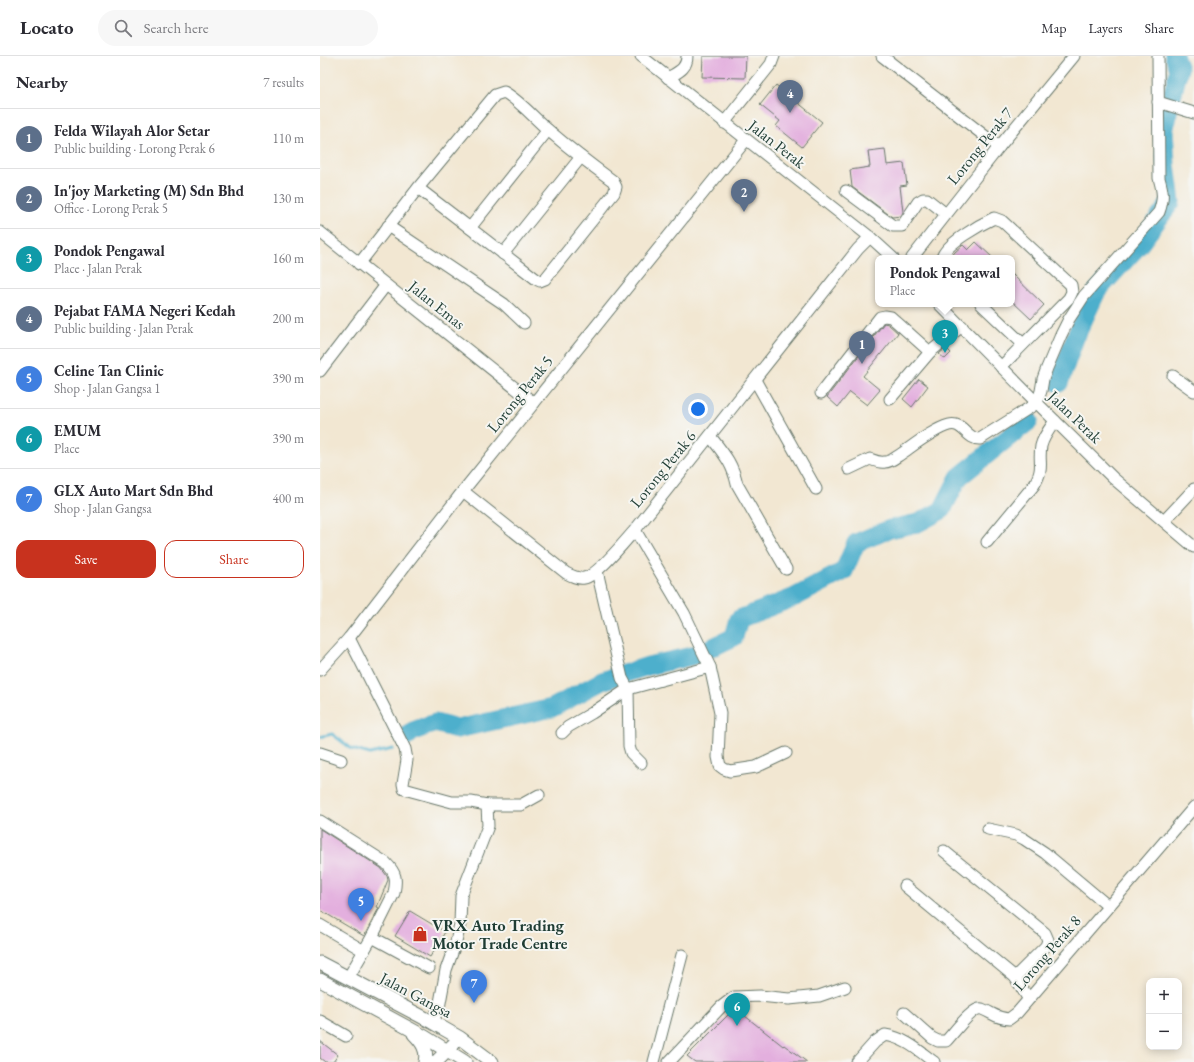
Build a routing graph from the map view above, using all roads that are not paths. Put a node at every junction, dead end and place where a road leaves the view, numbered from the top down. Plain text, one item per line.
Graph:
1 (641, 56) edge
2 (687, 56) edge
3 (774, 56) edge
4 (882, 56) edge
5 (1074, 56) edge
6 (1158, 56) edge
7 (668, 78) junction
8 (1166, 105) junction
9 (1194, 113) edge
10 (724, 123) junction
11 (548, 130) junction
12 (746, 140) junction
13 (999, 147) junction
14 (581, 157) junction
15 (418, 188) junction
16 (846, 191) dead end
17 (946, 214) junction
18 (388, 226) junction
19 (470, 228) junction
20 (320, 232) edge
21 (870, 237) junction
22 (503, 254) junction
23 (890, 255) edge
24 (914, 255) edge
25 (943, 255) edge
26 (359, 264) junction
27 (386, 285) junction
28 (943, 307) edge
29 (985, 307) edge
30 (524, 323) dead end
31 (962, 326) junction
32 (1023, 344) junction
33 (930, 352) junction
34 (1001, 366) junction
35 (320, 371) edge
36 (1173, 376) dead end
37 (755, 380) junction
38 (1194, 390) edge
39 (821, 393) dead end
40 (890, 399) dead end
41 (534, 403) junction
42 (1037, 403) junction
43 (1055, 421) junction
44 (710, 436) junction
45 (849, 469) dead end
46 (816, 489) dead end
47 (1194, 489) edge
48 (463, 491) junction
49 (1164, 521) junction
50 (634, 530) junction
51 (987, 542) dead end
52 (1194, 547) edge
53 (786, 569) dead end
54 (597, 571) junction
55 (349, 638) junction
56 (710, 667) junction
57 (320, 670) edge
58 (628, 689) junction
59 (562, 733) dead end
60 (320, 752) edge
61 (786, 752) dead end
62 (341, 760) dead end
63 (641, 763) dead end
64 (539, 795) dead end
65 (487, 805) junction
66 (1194, 807) edge
67 (320, 820) edge
68 (988, 829) dead end
69 (944, 851) dead end
70 (905, 886) dead end
71 (1108, 906) junction
72 (320, 925) edge
73 (372, 937) junction
74 (364, 951) junction
75 (682, 955) dead end
76 (320, 963) edge
77 (429, 968) dead end
78 (1016, 977) junction
79 (348, 978) junction
80 (320, 980) edge
81 (845, 987) dead end
82 (1028, 998) junction
83 (904, 1013) dead end
84 (320, 1020) edge
85 (432, 1022) junction
86 (408, 1028) junction
87 (346, 1036) dead end
88 (465, 1042) junction
89 (457, 1058) edge
90 (425, 1062) edge
91 (436, 1062) edge
92 (492, 1062) edge
93 (654, 1062) edge
94 (669, 1062) edge
95 (857, 1062) edge
96 (934, 1062) edge

1 - 7 street, Jalan Perak
2 - 7 street
3 - 10 street
4 - 13 street
5 - 13 street, Lorong Perak 7
6 - 8 street
7 - 10 street, Jalan Perak
8 - 9 street
8 - 42 street
10 - 12 street, Jalan Perak
11 - 14 street
11 - 15 street
11 - 19 street
12 - 21 street, Jalan Perak
12 - 41 street, Lorong Perak 5
13 - 17 street, Lorong Perak 7
14 - 22 street
14 - 22 street
15 - 18 street
15 - 19 street
16 - 17 street
17 - 24 street, Lorong Perak 7
18 - 26 street
18 - 30 street
19 - 22 street
20 - 26 street, Jalan Emas
21 - 23 street, Jalan Perak
21 - 37 street, Lorong Perak 6
25 - 32 street
26 - 27 street, Jalan Emas
27 - 35 street
27 - 41 street, Jalan Emas
28 - 31 street, Jalan Perak
29 - 32 street
31 - 33 street
31 - 34 street, Jalan Perak
32 - 34 street
33 - 39 street
33 - 40 street
34 - 42 street, Jalan Perak
36 - 38 street
37 - 44 street, Lorong Perak 6
37 - 46 street
41 - 48 street, Lorong Perak 5
42 - 43 street, Jalan Perak
42 - 45 street
43 - 49 street, Jalan Perak
43 - 51 street
44 - 50 street, Lorong Perak 6
44 - 53 street
47 - 49 street
48 - 54 street, Lorong Perak 6
48 - 55 street, Lorong Perak 5
49 - 52 street, Jalan Perak
50 - 54 street, Lorong Perak 6
50 - 56 street
54 - 58 street
55 - 57 street, Lorong Perak 5
55 - 65 street
56 - 58 street
56 - 61 street
58 - 59 street
58 - 63 street
60 - 62 street
64 - 65 street
65 - 85 street
66 - 71 street, Lorong Perak 8
67 - 73 street
68 - 71 street
69 - 78 street
70 - 78 street
71 - 82 street, Lorong Perak 8
72 - 74 street
73 - 74 street
73 - 77 street
74 - 79 street
75 - 93 street
76 - 79 main road, Jalan Gangsa
78 - 82 street
79 - 85 main road, Jalan Gangsa
80 - 86 main road, Jalan Gangsa
81 - 94 street
82 - 83 street, Lorong Perak 8
84 - 87 street
85 - 88 main road, Jalan Gangsa
86 - 89 main road, Jalan Gangsa
86 - 90 main road
88 - 89 main road
88 - 92 main road, Jalan Gangsa
89 - 91 main road
95 - 96 street

